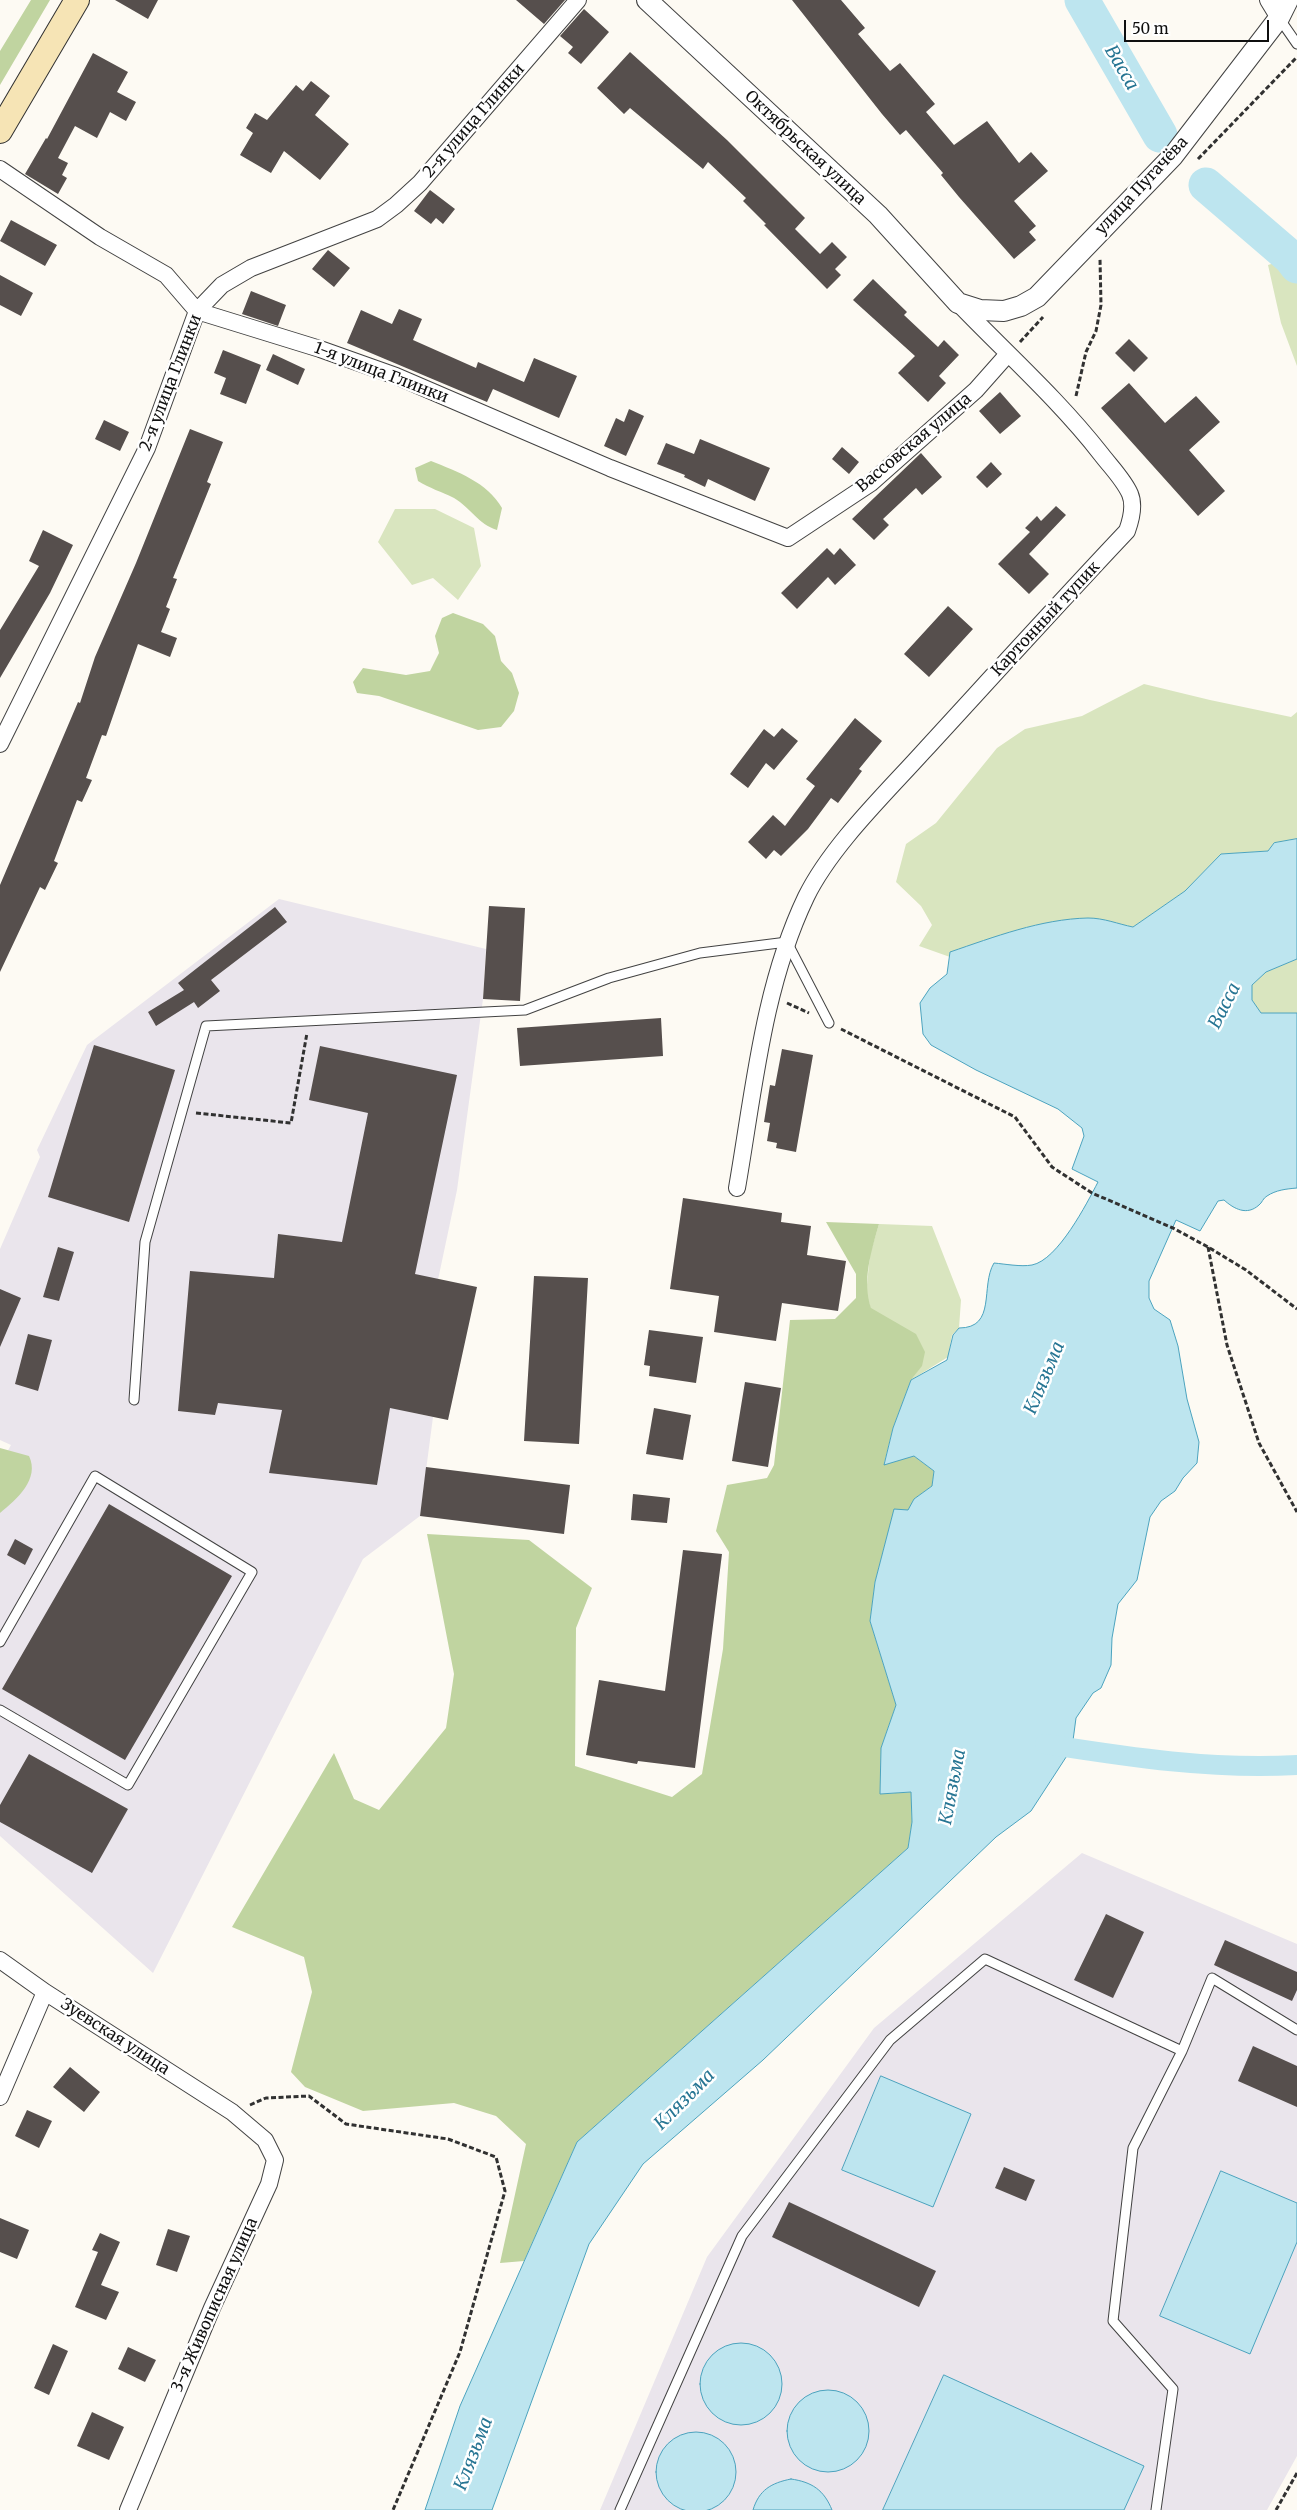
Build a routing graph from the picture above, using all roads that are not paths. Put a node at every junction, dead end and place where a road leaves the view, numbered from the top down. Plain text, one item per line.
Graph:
1 (77, 0) edge
2 (578, 0) edge
3 (647, 0) edge
4 (1268, 0) edge
5 (1288, 0) edge
6 (1279, 18) junction
7 (1297, 44) edge
8 (0, 131) edge
9 (0, 169) edge
10 (958, 303) junction
11 (197, 311) junction
12 (1007, 355) junction
13 (788, 538) joint
14 (0, 744) edge
15 (787, 942) junction
16 (829, 1023) road end
17 (737, 1188) dead end
18 (134, 1400) dead end
19 (0, 1642) edge
20 (0, 1710) edge
21 (0, 1960) edge
22 (45, 1992) junction
23 (1297, 2030) edge
24 (1182, 2050) junction
25 (0, 2097) edge
26 (232, 2112) joint
27 (128, 2510) edge
28 (620, 2510) edge
29 (1156, 2510) edge

1 - 8 main road
2 - 11 street, 2-я улица Глинки
3 - 10 street, Октябрьская улица
4 - 6 street
5 - 6 street, улица Пугачёва
6 - 7 lane
6 - 10 street, улица Пугачёва
9 - 11 street
10 - 12 street, Картонный тупик
11 - 13 street, 1-я улица Глинки
11 - 14 street, 2-я улица Глинки
12 - 13 street, Вассовская улица
12 - 15 street, Картонный тупик
15 - 16 lane
15 - 17 street, Картонный тупик
15 - 18 lane
19 - 20 lane
21 - 22 street, Зуевская улица
22 - 25 street
22 - 26 street, Зуевская улица
23 - 24 lane
24 - 28 lane
24 - 29 lane
26 - 27 street, 3-я Живописная улица

